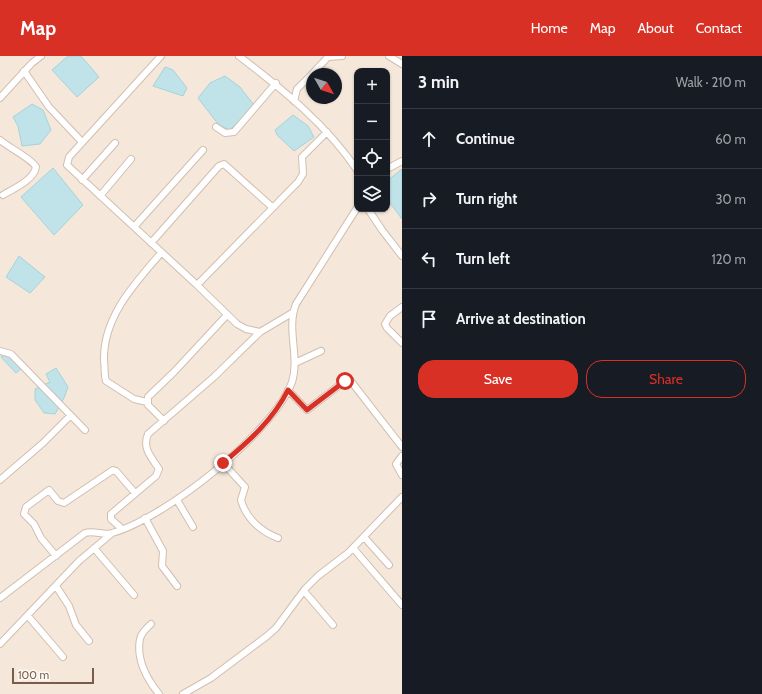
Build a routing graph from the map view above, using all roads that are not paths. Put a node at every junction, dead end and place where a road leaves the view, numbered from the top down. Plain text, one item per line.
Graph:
1 (28, 56) edge
2 (41, 56) edge
3 (161, 56) edge
4 (238, 56) edge
5 (329, 56) edge
6 (342, 56) edge
7 (389, 56) edge
8 (32, 63) junction
9 (402, 64) edge
10 (318, 68) edge
11 (24, 71) junction
12 (306, 80) edge
13 (276, 83) junction
14 (0, 98) edge
15 (294, 102) junction
16 (216, 127) dead end
17 (327, 132) junction
18 (0, 140) edge
19 (82, 142) junction
20 (115, 143) dead end
21 (203, 150) dead end
22 (131, 159) dead end
23 (402, 161) edge
24 (354, 166) edge
25 (390, 167) edge
26 (82, 180) junction
27 (3, 195) dead end
28 (100, 196) junction
29 (272, 208) junction
30 (354, 212) edge
31 (370, 212) edge
32 (134, 227) junction
33 (151, 243) junction
34 (161, 253) junction
35 (402, 256) edge
36 (197, 285) junction
37 (402, 307) edge
38 (292, 313) junction
39 (227, 315) junction
40 (260, 332) junction
41 (402, 343) edge
42 (0, 351) edge
43 (321, 351) dead end
44 (295, 363) junction
45 (288, 390) junction
46 (147, 402) junction
47 (70, 416) junction
48 (164, 420) junction
49 (85, 430) dead end
50 (402, 447) edge
51 (402, 456) edge
52 (223, 463) junction
53 (402, 475) edge
54 (0, 480) edge
55 (135, 493) junction
56 (402, 497) edge
57 (177, 500) junction
58 (145, 518) junction
59 (193, 527) dead end
60 (122, 529) junction
61 (111, 534) junction
62 (364, 537) junction
63 (278, 538) dead end
64 (94, 548) junction
65 (353, 548) junction
66 (56, 556) junction
67 (389, 565) dead end
68 (56, 586) junction
69 (177, 586) dead end
70 (304, 591) junction
71 (1, 594) edge
72 (134, 595) dead end
73 (402, 605) edge
74 (28, 616) junction
75 (151, 624) dead end
76 (333, 625) dead end
77 (89, 641) dead end
78 (0, 644) edge
79 (63, 657) dead end
80 (159, 694) edge
81 (183, 694) edge

1 - 8 street
2 - 8 street
3 - 19 street
4 - 13 street
5 - 6 street
5 - 10 street
7 - 9 street
8 - 11 street
11 - 14 street
11 - 19 street
12 - 15 street
13 - 15 street
13 - 16 street
15 - 17 street
17 - 24 street
17 - 29 street
18 - 27 street
19 - 26 street
20 - 26 street
21 - 32 street
22 - 28 street
23 - 25 street
26 - 28 street
28 - 32 street
29 - 33 street
29 - 36 street
30 - 38 street
31 - 35 street
32 - 33 street
33 - 34 street
34 - 36 street
34 - 46 street
36 - 39 street
37 - 41 street
38 - 40 street
38 - 44 street
39 - 40 street
39 - 46 street
40 - 48 street
42 - 47 street
43 - 44 street
44 - 45 street
45 - 50 street
45 - 52 street
46 - 48 street
47 - 49 street
47 - 54 street
48 - 55 street
51 - 53 street
52 - 57 street
52 - 63 street
55 - 60 street
55 - 66 street
56 - 62 street
57 - 58 street
57 - 59 street
58 - 60 street
58 - 69 street
60 - 61 street
61 - 64 street
61 - 66 street
62 - 65 street
62 - 67 street
64 - 68 street
64 - 72 street
65 - 70 street
65 - 73 street
66 - 71 street
68 - 74 street
68 - 77 street
70 - 76 street
70 - 81 street
74 - 78 street
74 - 79 street
75 - 80 street

